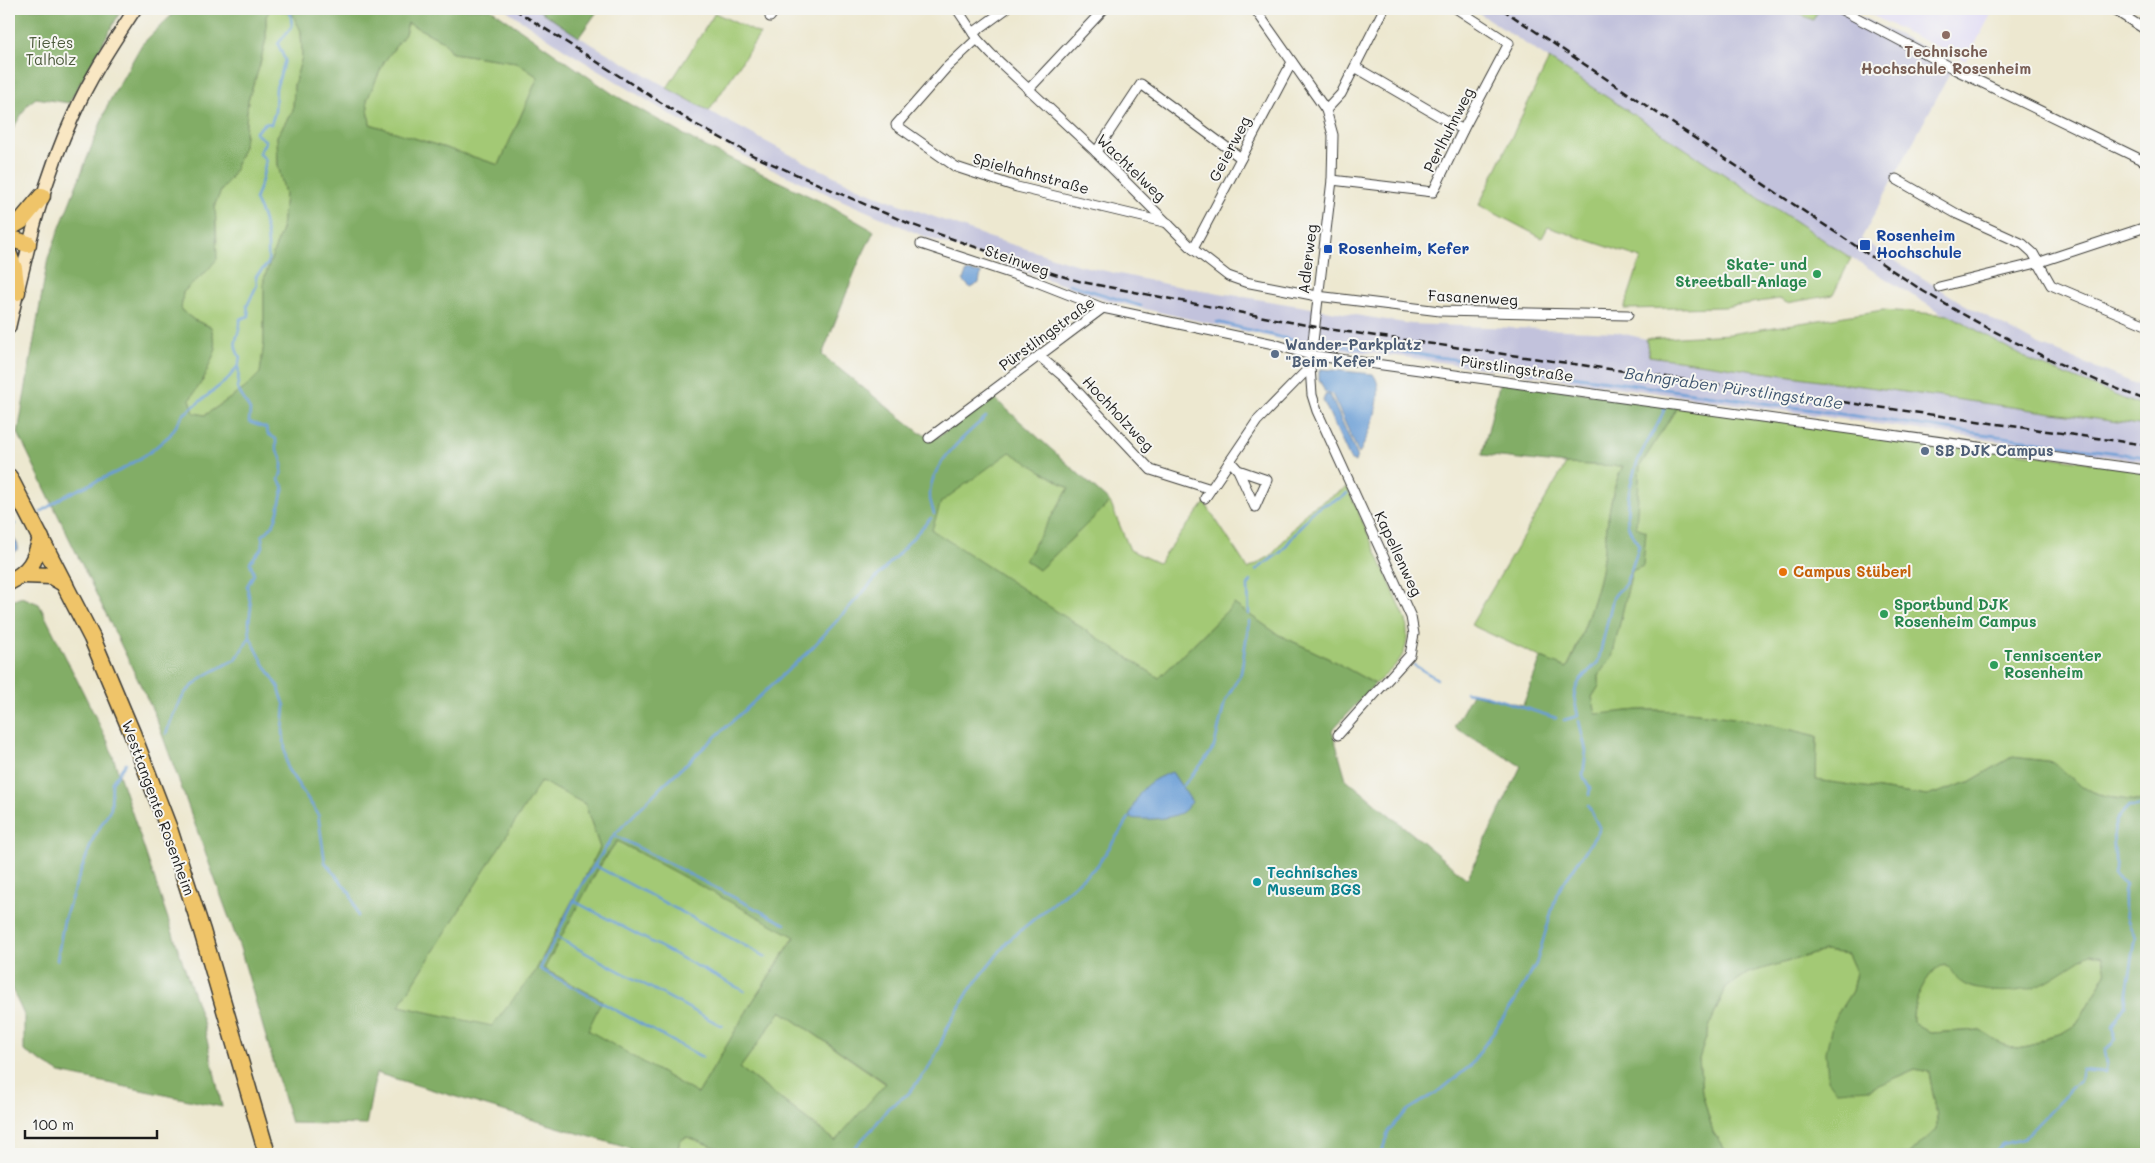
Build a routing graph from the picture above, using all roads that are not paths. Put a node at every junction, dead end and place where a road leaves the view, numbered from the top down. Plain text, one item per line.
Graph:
1 (135, 9) edge
2 (776, 9) edge
3 (957, 9) edge
4 (1006, 9) edge
5 (1104, 9) edge
6 (1255, 9) edge
7 (1457, 9) edge
8 (1840, 9) edge
9 (2113, 9) edge
10 (1381, 10) edge
11 (770, 17) dead end
12 (2146, 30) edge
13 (975, 36) junction
14 (1292, 62) junction
15 (1355, 67) junction
16 (1028, 90) junction
17 (1326, 110) junction
18 (1463, 130) junction
19 (1096, 152) junction
20 (1241, 158) junction
21 (2146, 162) edge
22 (1332, 180) junction
23 (1896, 180) dead end
24 (42, 196) junction
25 (1169, 223) junction
26 (2146, 227) edge
27 (9, 228) edge
28 (9, 238) edge
29 (28, 244) junction
30 (921, 244) dead end
31 (1193, 249) junction
32 (9, 255) edge
33 (2037, 263) junction
34 (1939, 287) dead end
35 (17, 292) junction
36 (1318, 296) junction
37 (1104, 308) junction
38 (1628, 316) dead end
39 (2146, 325) edge
40 (9, 328) edge
41 (1310, 355) junction
42 (1039, 356) junction
43 (1310, 366) junction
44 (929, 438) dead end
45 (1230, 461) junction
46 (1238, 470) dead end
47 (2146, 470) edge
48 (9, 477) edge
49 (1211, 489) junction
50 (1205, 498) dead end
51 (41, 538) junction
52 (16, 578) edge
53 (65, 584) junction
54 (1338, 735) dead end
55 (267, 1154) edge

1 - 24 street
2 - 11 street
3 - 13 street, Wachtelweg
4 - 13 street
5 - 16 street
6 - 14 street, Adlerweg
7 - 18 street, Perlhuhnweg
8 - 21 street
9 - 12 street
10 - 15 street
13 - 16 street, Wachtelweg
13 - 25 street, Spielhahnstraße
14 - 17 street, Adlerweg
14 - 20 street, Geierweg
15 - 17 street
15 - 18 street
16 - 19 street, Wachtelweg
17 - 22 street, Adlerweg
18 - 22 street, Perlhuhnweg
19 - 20 street
19 - 25 street, Wachtelweg
20 - 31 street, Geierweg
22 - 36 street, Adlerweg
23 - 33 street
24 - 27 highway
24 - 29 street
25 - 31 street, Wachtelweg
26 - 33 street
28 - 29 highway
29 - 35 street
30 - 37 street, Steinweg
31 - 36 street, Wachtelweg
32 - 35 highway
33 - 34 street
33 - 39 street
35 - 40 street
36 - 38 street, Fasanenweg
36 - 41 street, Adlerweg
37 - 41 street, Pürstlingstraße
37 - 42 street, Pürstlingstraße
41 - 43 street, Adlerweg
41 - 47 street, Pürstlingstraße
42 - 44 street, Pürstlingstraße
42 - 49 street, Hochholzweg
43 - 45 street
43 - 54 street, Kapellenweg
45 - 46 street
45 - 49 street
48 - 51 highway, Westtangente Rosenheim
49 - 50 street
51 - 52 highway
51 - 53 highway, Westtangente Rosenheim
52 - 53 highway
53 - 55 highway, Westtangente Rosenheim

